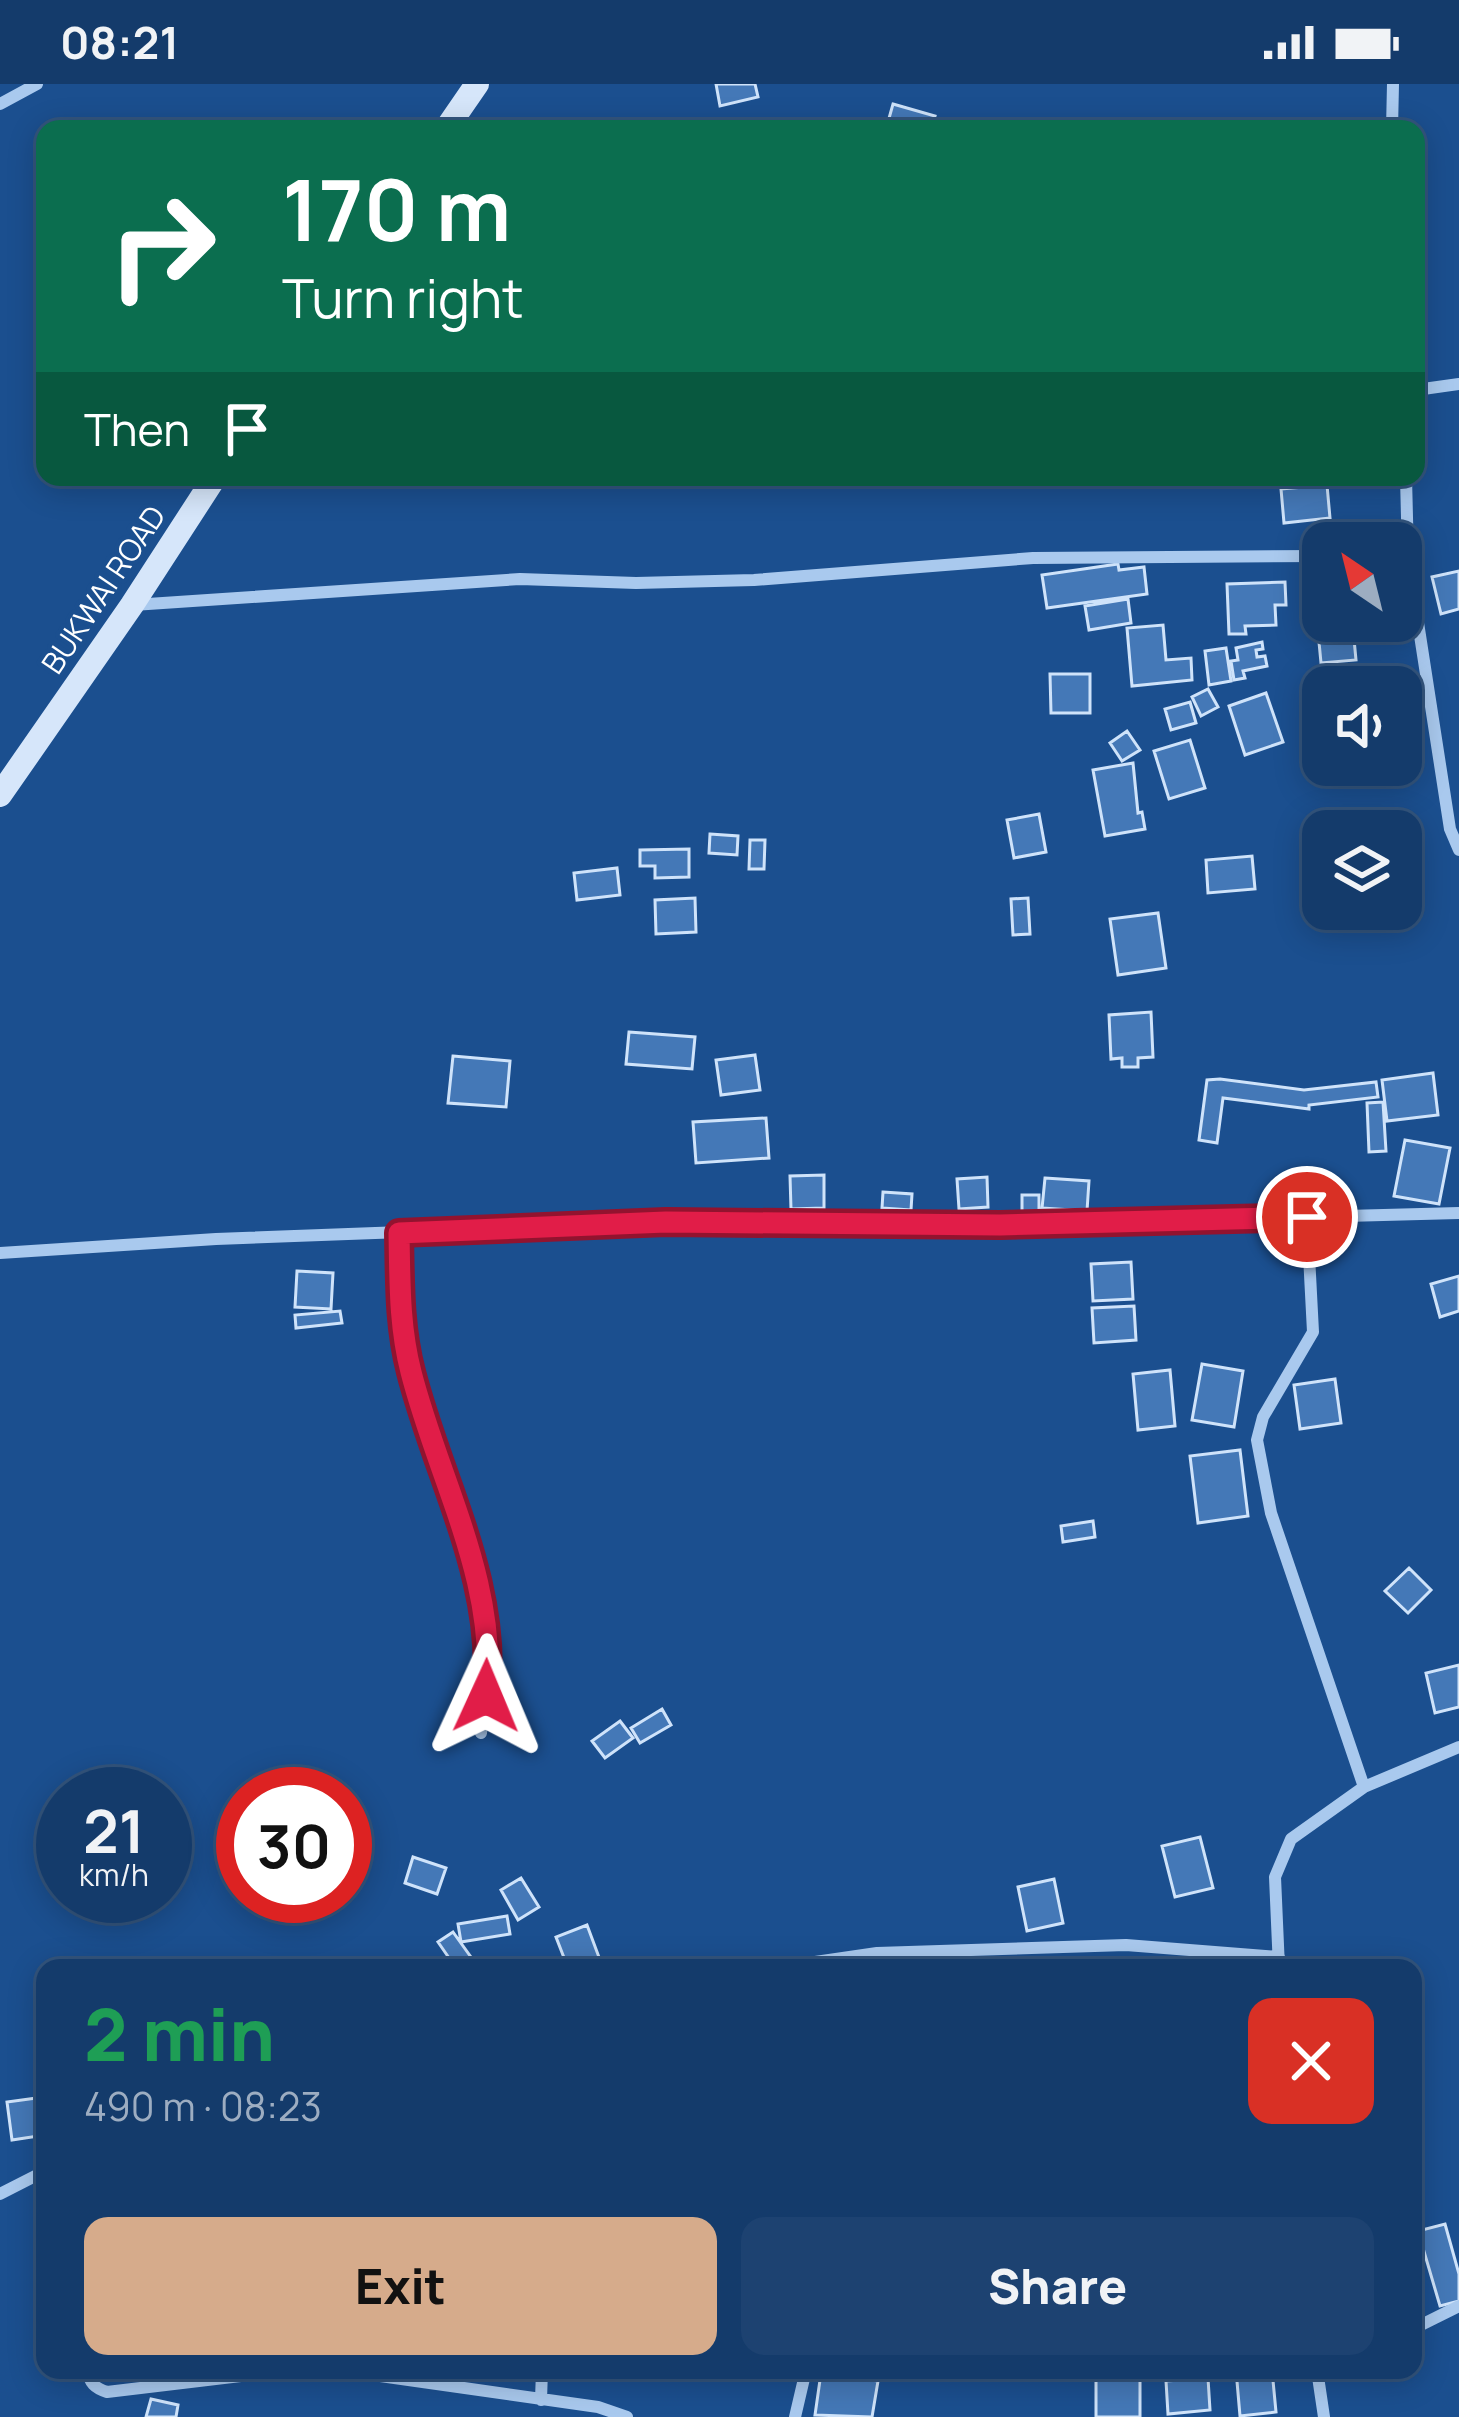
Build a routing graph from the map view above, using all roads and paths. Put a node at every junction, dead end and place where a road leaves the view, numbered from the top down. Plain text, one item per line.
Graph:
1 (37, 84) edge
2 (477, 84) edge
3 (1393, 84) edge
4 (0, 104) edge
5 (452, 120) edge
6 (1392, 120) edge
7 (1459, 384) edge
8 (1425, 389) edge
9 (209, 486) edge
10 (1406, 486) edge
11 (1405, 522) edge
12 (1302, 556) edge
13 (132, 605) junction
14 (1419, 642) edge
15 (0, 795) edge
16 (1459, 850) edge
17 (1459, 1213) edge
18 (1307, 1217) junction
19 (399, 1233) junction
20 (0, 1253) edge
21 (481, 1733) dead end
22 (1459, 1747) edge
23 (1364, 1787) junction
24 (908, 1959) edge
25 (1252, 1959) edge
26 (1279, 1959) edge
27 (36, 2175) edge
28 (0, 2194) edge
29 (1459, 2306) edge
30 (1422, 2324) edge
31 (92, 2379) edge
32 (218, 2379) edge
33 (400, 2379) edge
34 (542, 2379) edge
35 (804, 2379) edge
36 (1320, 2379) edge
37 (541, 2400) junction
38 (627, 2417) edge
39 (795, 2417) edge
40 (1324, 2417) edge

1 - 4 street
2 - 5 street
3 - 6 street
7 - 8 street
9 - 13 street, BUKWAI ROAD
10 - 11 street
12 - 13 street
13 - 15 street, BUKWAI ROAD
14 - 16 street
17 - 18 street
18 - 19 street
18 - 23 street
19 - 20 street
19 - 21 street
22 - 23 street
23 - 26 street
24 - 25 street
27 - 28 street
29 - 30 street
31 - 32 street
33 - 37 street
34 - 37 street
35 - 39 street
36 - 40 street
37 - 38 street

